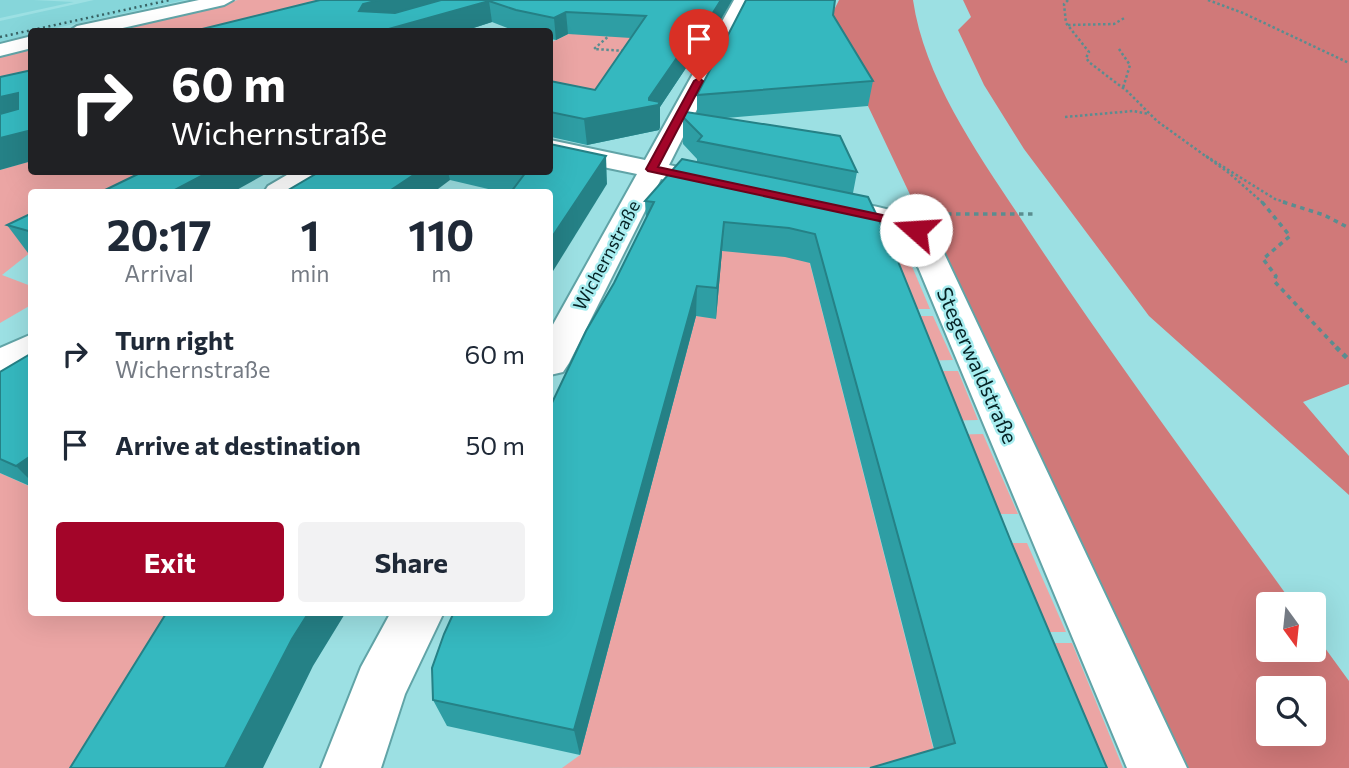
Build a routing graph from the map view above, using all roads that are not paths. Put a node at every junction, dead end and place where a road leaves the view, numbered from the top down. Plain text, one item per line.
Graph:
1 (224, 0) edge
2 (743, 0) edge
3 (95, 28) edge
4 (28, 43) edge
5 (0, 50) edge
6 (553, 149) edge
7 (652, 169) junction
8 (305, 175) edge
9 (283, 189) edge
10 (752, 190) edge
11 (806, 202) edge
12 (28, 348) edge
13 (553, 357) edge
14 (0, 365) edge
15 (417, 616) edge
16 (351, 768) edge
17 (1157, 768) edge

1 - 3 street
2 - 7 street, Wichernstraße
4 - 5 street
6 - 7 street
7 - 10 street
7 - 13 street, Wichernstraße
8 - 9 street
11 - 17 street, Stegerwaldstraße
12 - 14 street
15 - 16 street

